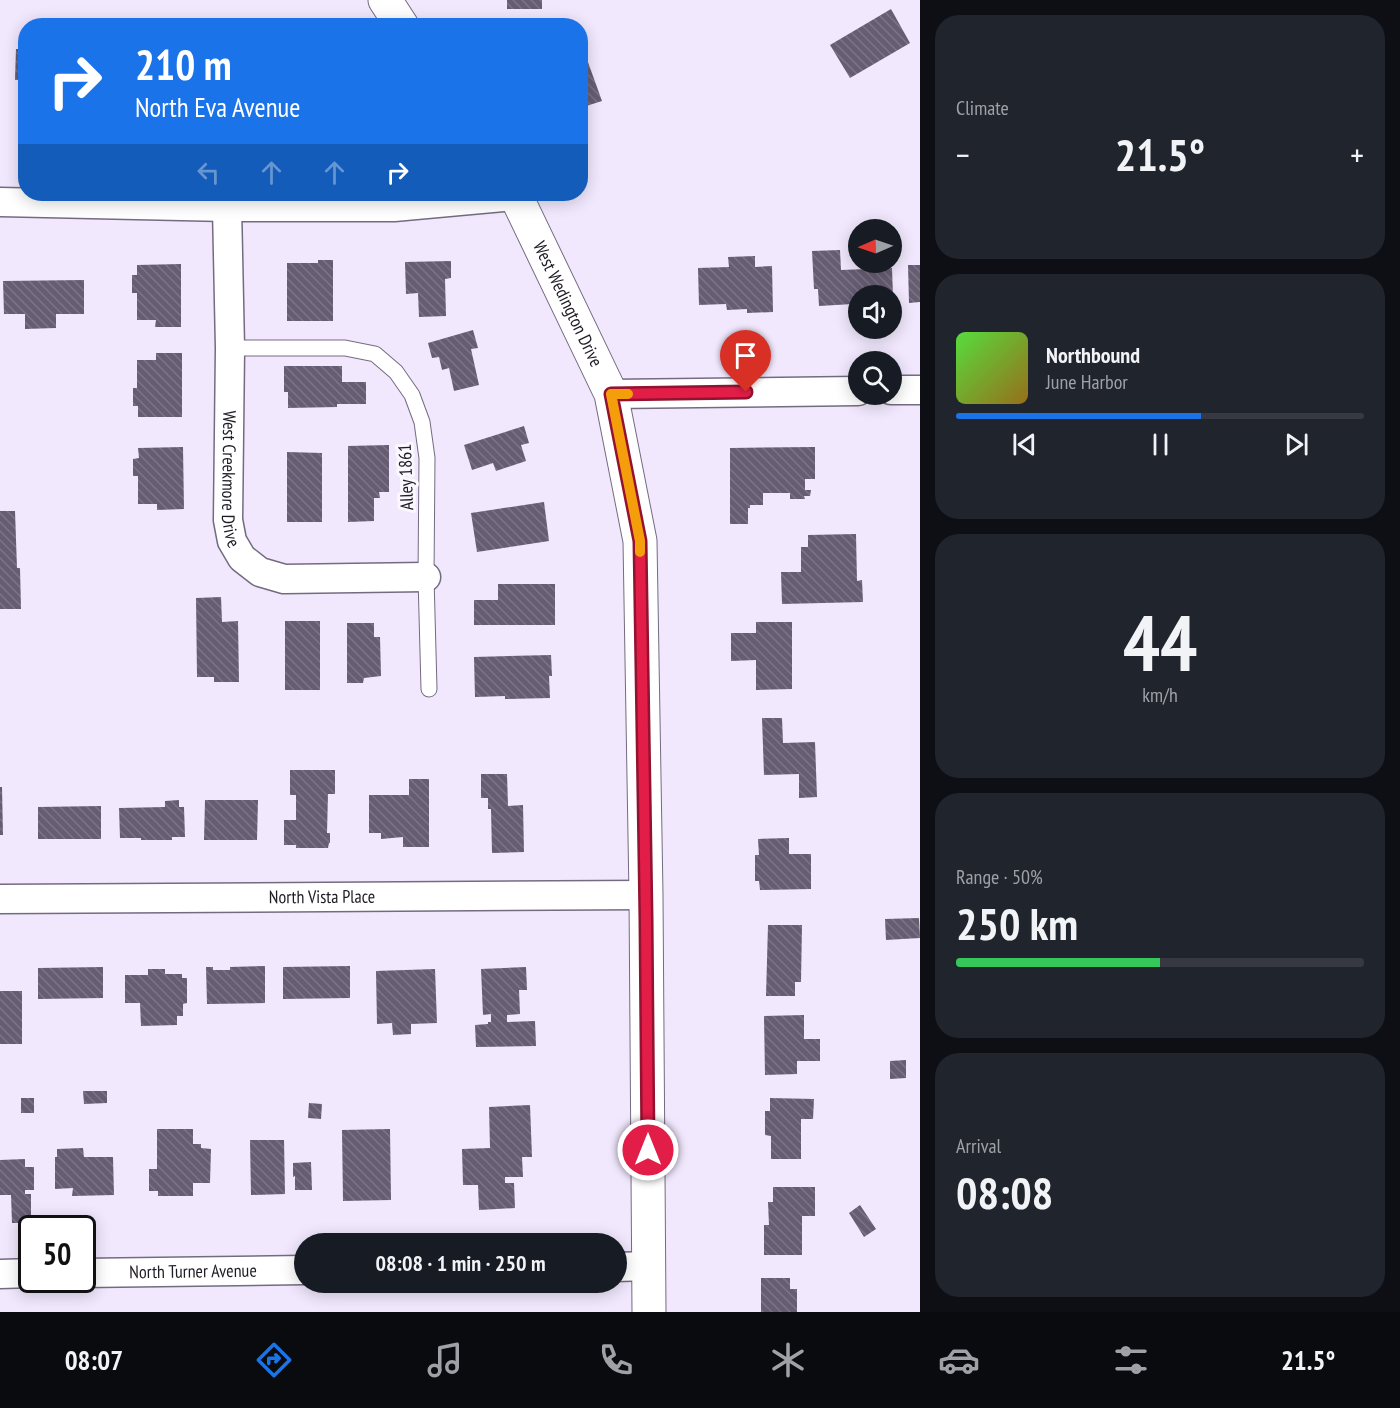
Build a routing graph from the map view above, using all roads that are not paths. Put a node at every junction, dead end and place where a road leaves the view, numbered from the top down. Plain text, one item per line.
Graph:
1 (385, 0) edge
2 (397, 18) edge
3 (454, 201) edge
4 (518, 201) edge
5 (0, 202) edge
6 (226, 207) junction
7 (230, 348) junction
8 (902, 390) edge
9 (920, 390) edge
10 (848, 391) edge
11 (611, 394) junction
12 (426, 577) junction
13 (429, 688) dead end
14 (646, 895) junction
15 (0, 899) edge
16 (649, 1266) junction
17 (627, 1267) edge
18 (294, 1270) edge
19 (18, 1273) edge
20 (96, 1273) edge
21 (0, 1274) edge
22 (649, 1312) edge

1 - 2 main road
3 - 6 street
4 - 11 main road, West Wedington Drive
5 - 6 street
6 - 7 street, West Creekmore Drive
7 - 12 lane, Alley 1861
7 - 12 street, West Creekmore Drive
8 - 9 street
10 - 11 street
11 - 14 main road, West Wedington Drive
12 - 13 lane, Alley 1861
14 - 15 street, North Vista Place
14 - 16 main road, West Wedington Drive
16 - 17 street
16 - 22 main road, West Wedington Drive
18 - 20 street, North Turner Avenue
19 - 21 street

